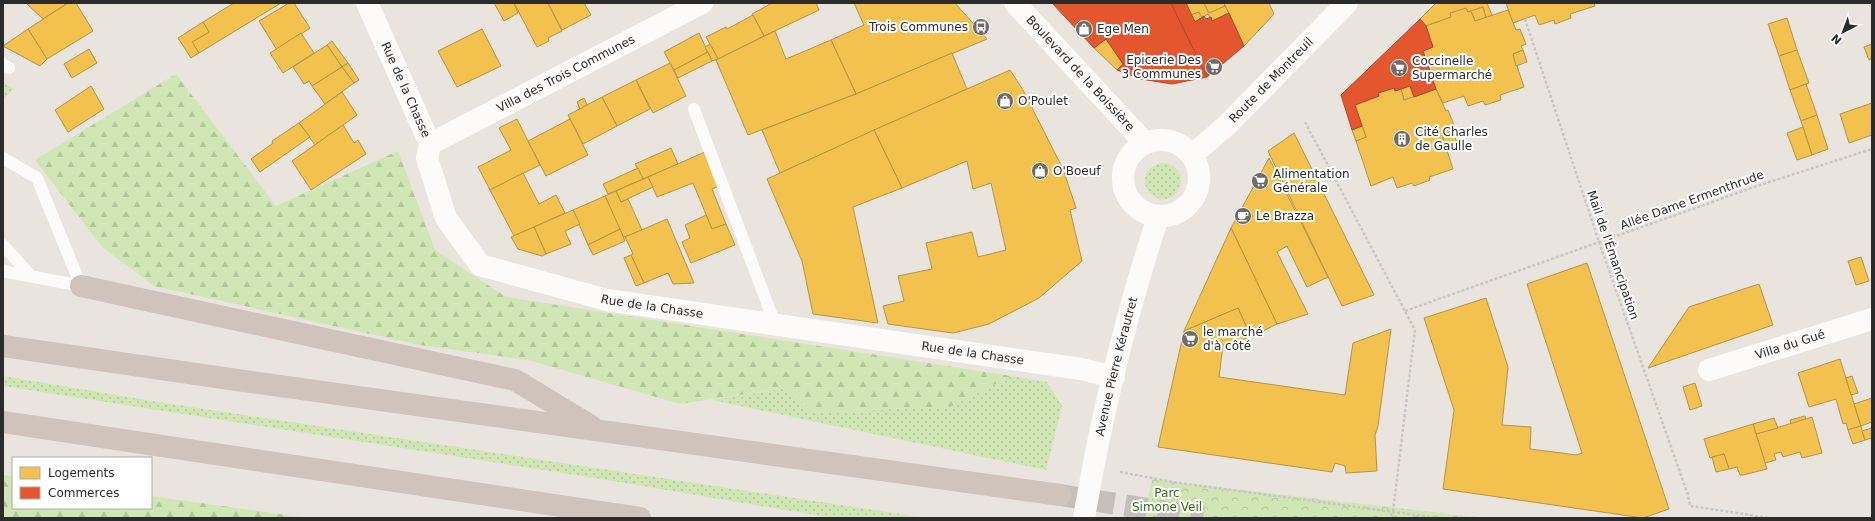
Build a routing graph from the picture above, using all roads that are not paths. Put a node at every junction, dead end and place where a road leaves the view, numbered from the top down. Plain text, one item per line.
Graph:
1 (367, 3) edge
2 (702, 3) edge
3 (1015, 3) edge
4 (1347, 3) edge
5 (694, 109) dead end
6 (1145, 143) junction
7 (430, 144) junction
8 (1192, 155) junction
9 (3, 158) edge
10 (1158, 217) junction
11 (3, 245) edge
12 (3, 271) edge
13 (30, 275) junction
14 (81, 286) junction
15 (1872, 319) edge
16 (775, 324) junction
17 (3, 346) edge
18 (1709, 370) dead end
19 (1114, 376) junction
20 (3, 422) edge
21 (598, 431) junction
22 (1060, 495) tunnel mouth
23 (640, 518) edge
24 (1084, 518) edge

1 - 7 street, Rue de la Chasse
2 - 7 street, Villa des Trois Communes
3 - 6 street, Boulevard de la Boissière
4 - 8 street, Route de Montreuil
5 - 16 lane
6 - 8 street
6 - 10 street
7 - 16 street, Rue de la Chasse
8 - 10 street
9 - 14 lane
10 - 19 street, Avenue Pierre Kérautret
11 - 13 lane
12 - 13 lane
13 - 14 lane
14 - 21 highway
15 - 18 street, Villa du Gué
16 - 19 street, Rue de la Chasse
17 - 21 highway
19 - 24 street, Avenue Pierre Kérautret
20 - 23 highway
21 - 22 highway

